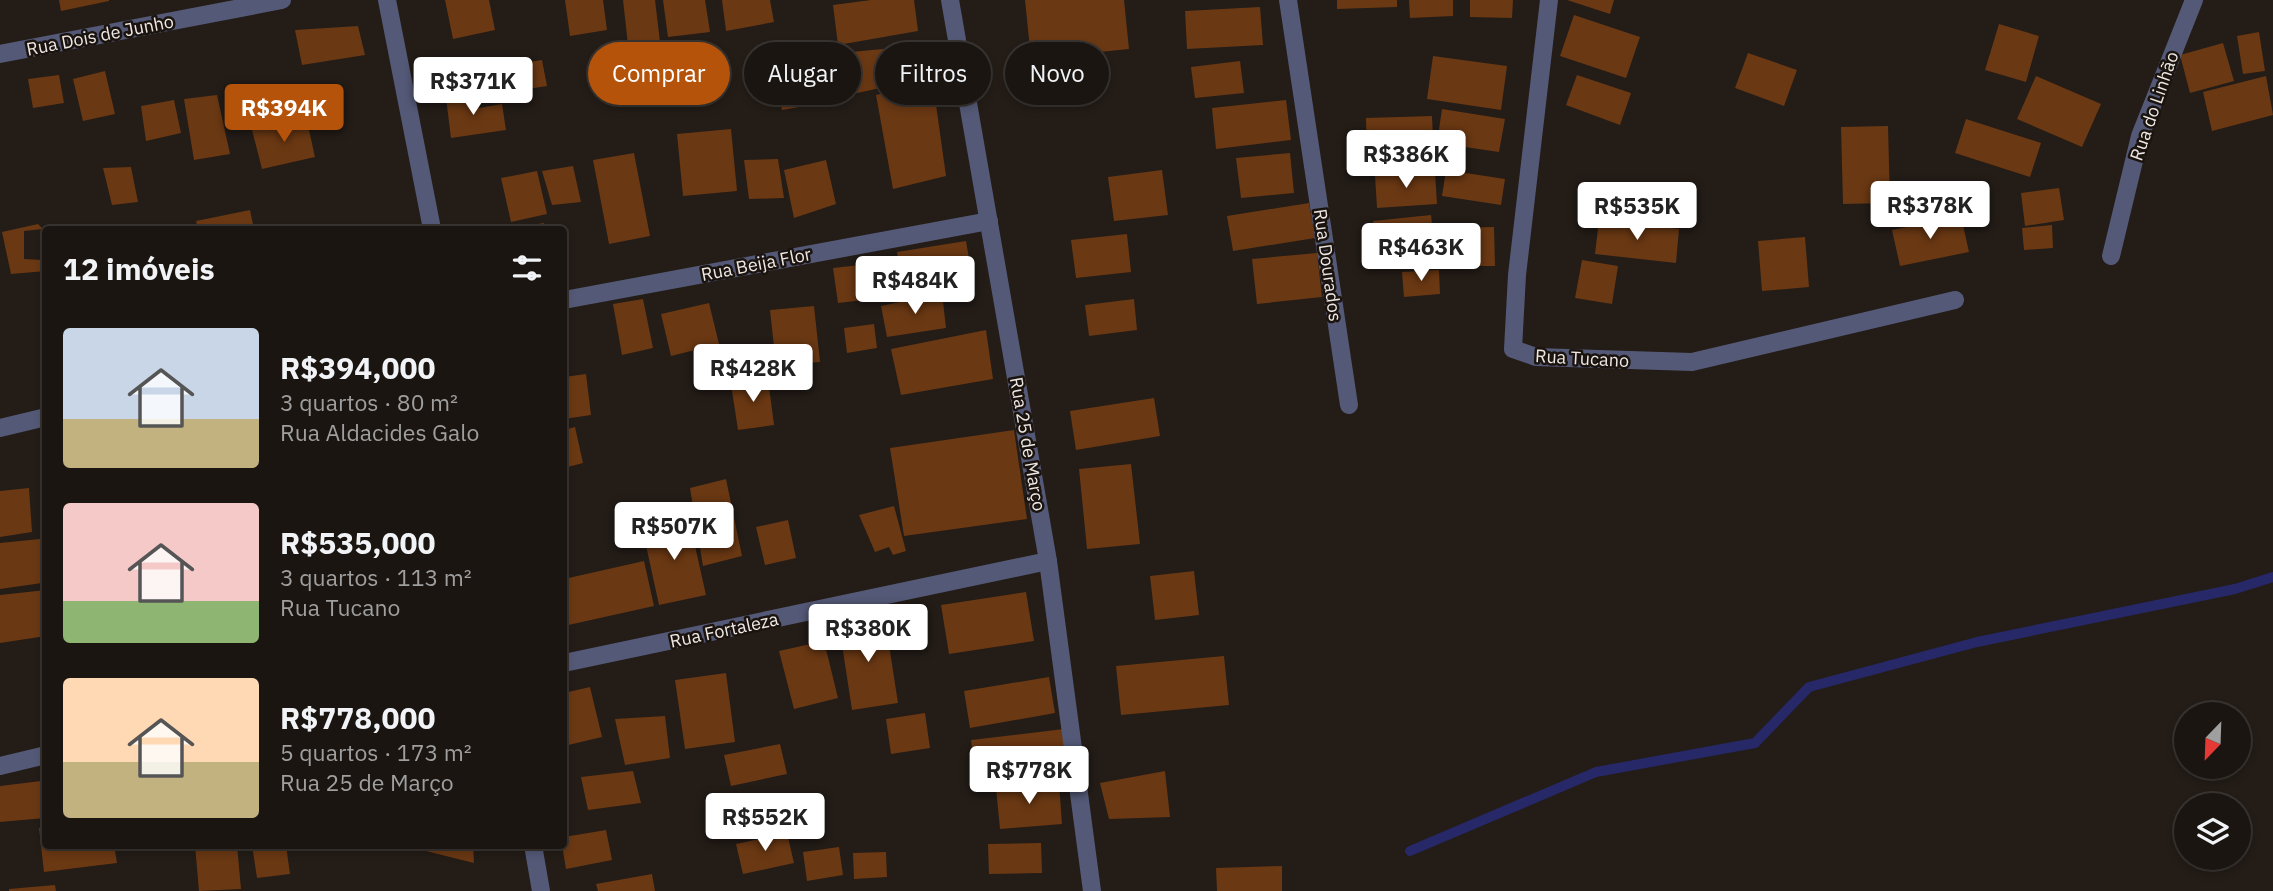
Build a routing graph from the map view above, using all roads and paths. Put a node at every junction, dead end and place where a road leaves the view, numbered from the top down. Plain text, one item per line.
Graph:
1 (282, 0) edge
2 (387, 0) edge
3 (950, 0) edge
4 (1288, 0) edge
5 (1549, 0) edge
6 (2194, 0) edge
7 (0, 54) edge
8 (989, 221) junction
9 (431, 226) edge
10 (2110, 256) dead end
11 (567, 299) edge
12 (1955, 300) dead end
13 (1349, 405) dead end
14 (42, 418) edge
15 (0, 428) edge
16 (1048, 561) junction
17 (567, 662) edge
18 (42, 756) edge
19 (0, 766) edge
20 (534, 849) edge
21 (541, 891) edge
22 (1092, 891) edge

1 - 7 street, Rua Dois de Junho
2 - 9 street
3 - 8 street, Rua 25 de Março
4 - 13 street, Rua Dourados
5 - 12 street, Rua Tucano
6 - 10 street, Rua do Linhão
8 - 11 street, Rua Beija Flor
8 - 16 street, Rua 25 de Março
14 - 15 street
16 - 17 street, Rua Fortaleza
16 - 22 street, Rua 25 de Março
18 - 19 street
20 - 21 street

